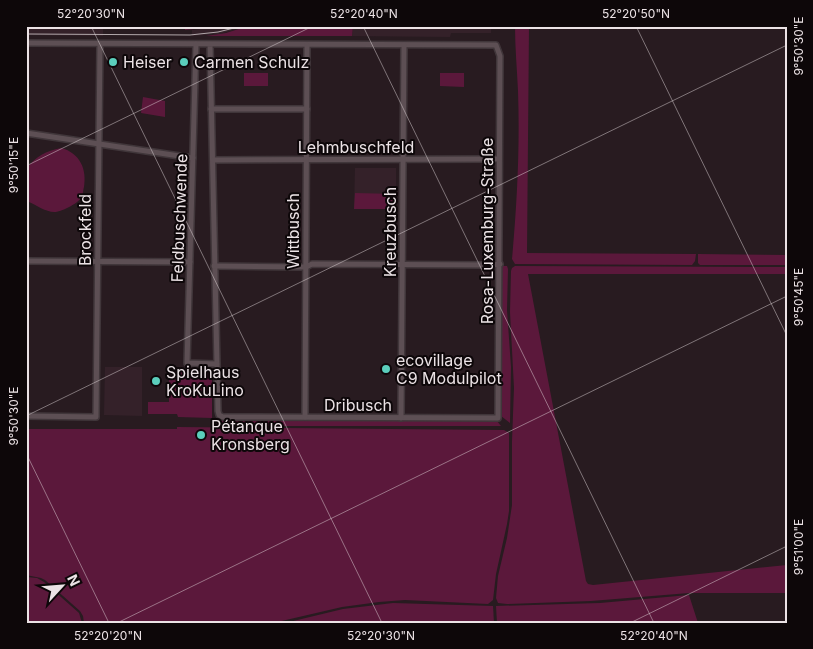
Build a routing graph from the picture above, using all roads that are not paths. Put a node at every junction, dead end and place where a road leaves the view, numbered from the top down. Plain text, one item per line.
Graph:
1 (26, 43) edge
2 (100, 44) junction
3 (196, 44) junction
4 (210, 44) junction
5 (307, 45) junction
6 (404, 45) junction
7 (211, 109) junction
8 (307, 109) junction
9 (26, 133) edge
10 (99, 144) junction
11 (193, 158) junction
12 (403, 159) junction
13 (499, 159) junction
14 (213, 160) junction
15 (306, 160) junction
16 (26, 261) edge
17 (98, 262) junction
18 (190, 262) junction
19 (403, 264) junction
20 (500, 264) junction
21 (214, 266) junction
22 (306, 267) junction
23 (217, 364) junction
24 (219, 415) joint
25 (26, 416) edge
26 (305, 417) junction
27 (402, 418) junction
28 (498, 418) joint

1 - 2 street
2 - 3 street
2 - 10 street, Brockfeld
3 - 4 street
3 - 11 street, Feldbuschwende
4 - 5 street
4 - 7 street, Feldbuschwende
5 - 6 street
5 - 8 street, Wittbusch
6 - 12 street, Kreuzbusch
6 - 13 street, Rosa-Luxemburg-Straße
7 - 8 street
7 - 14 street, Feldbuschwende
8 - 15 street, Wittbusch
9 - 10 street
10 - 11 street
10 - 17 street, Brockfeld
11 - 18 street, Feldbuschwende
12 - 13 street, Lehmbuschfeld
12 - 15 street, Lehmbuschfeld
12 - 19 street, Kreuzbusch
13 - 20 street, Rosa-Luxemburg-Straße
14 - 15 street, Lehmbuschfeld
14 - 21 street, Feldbuschwende
15 - 22 street, Wittbusch
16 - 17 street
17 - 18 street
17 - 25 street, Brockfeld
18 - 23 street, Feldbuschwende
19 - 20 street
19 - 22 street
19 - 27 street, Kreuzbusch
20 - 28 street, Rosa-Luxemburg-Straße
21 - 22 street
21 - 23 street, Feldbuschwende
22 - 26 street, Wittbusch
23 - 24 street, Feldbuschwende
24 - 26 street, Dribusch
26 - 27 street, Dribusch
27 - 28 street, Dribusch

